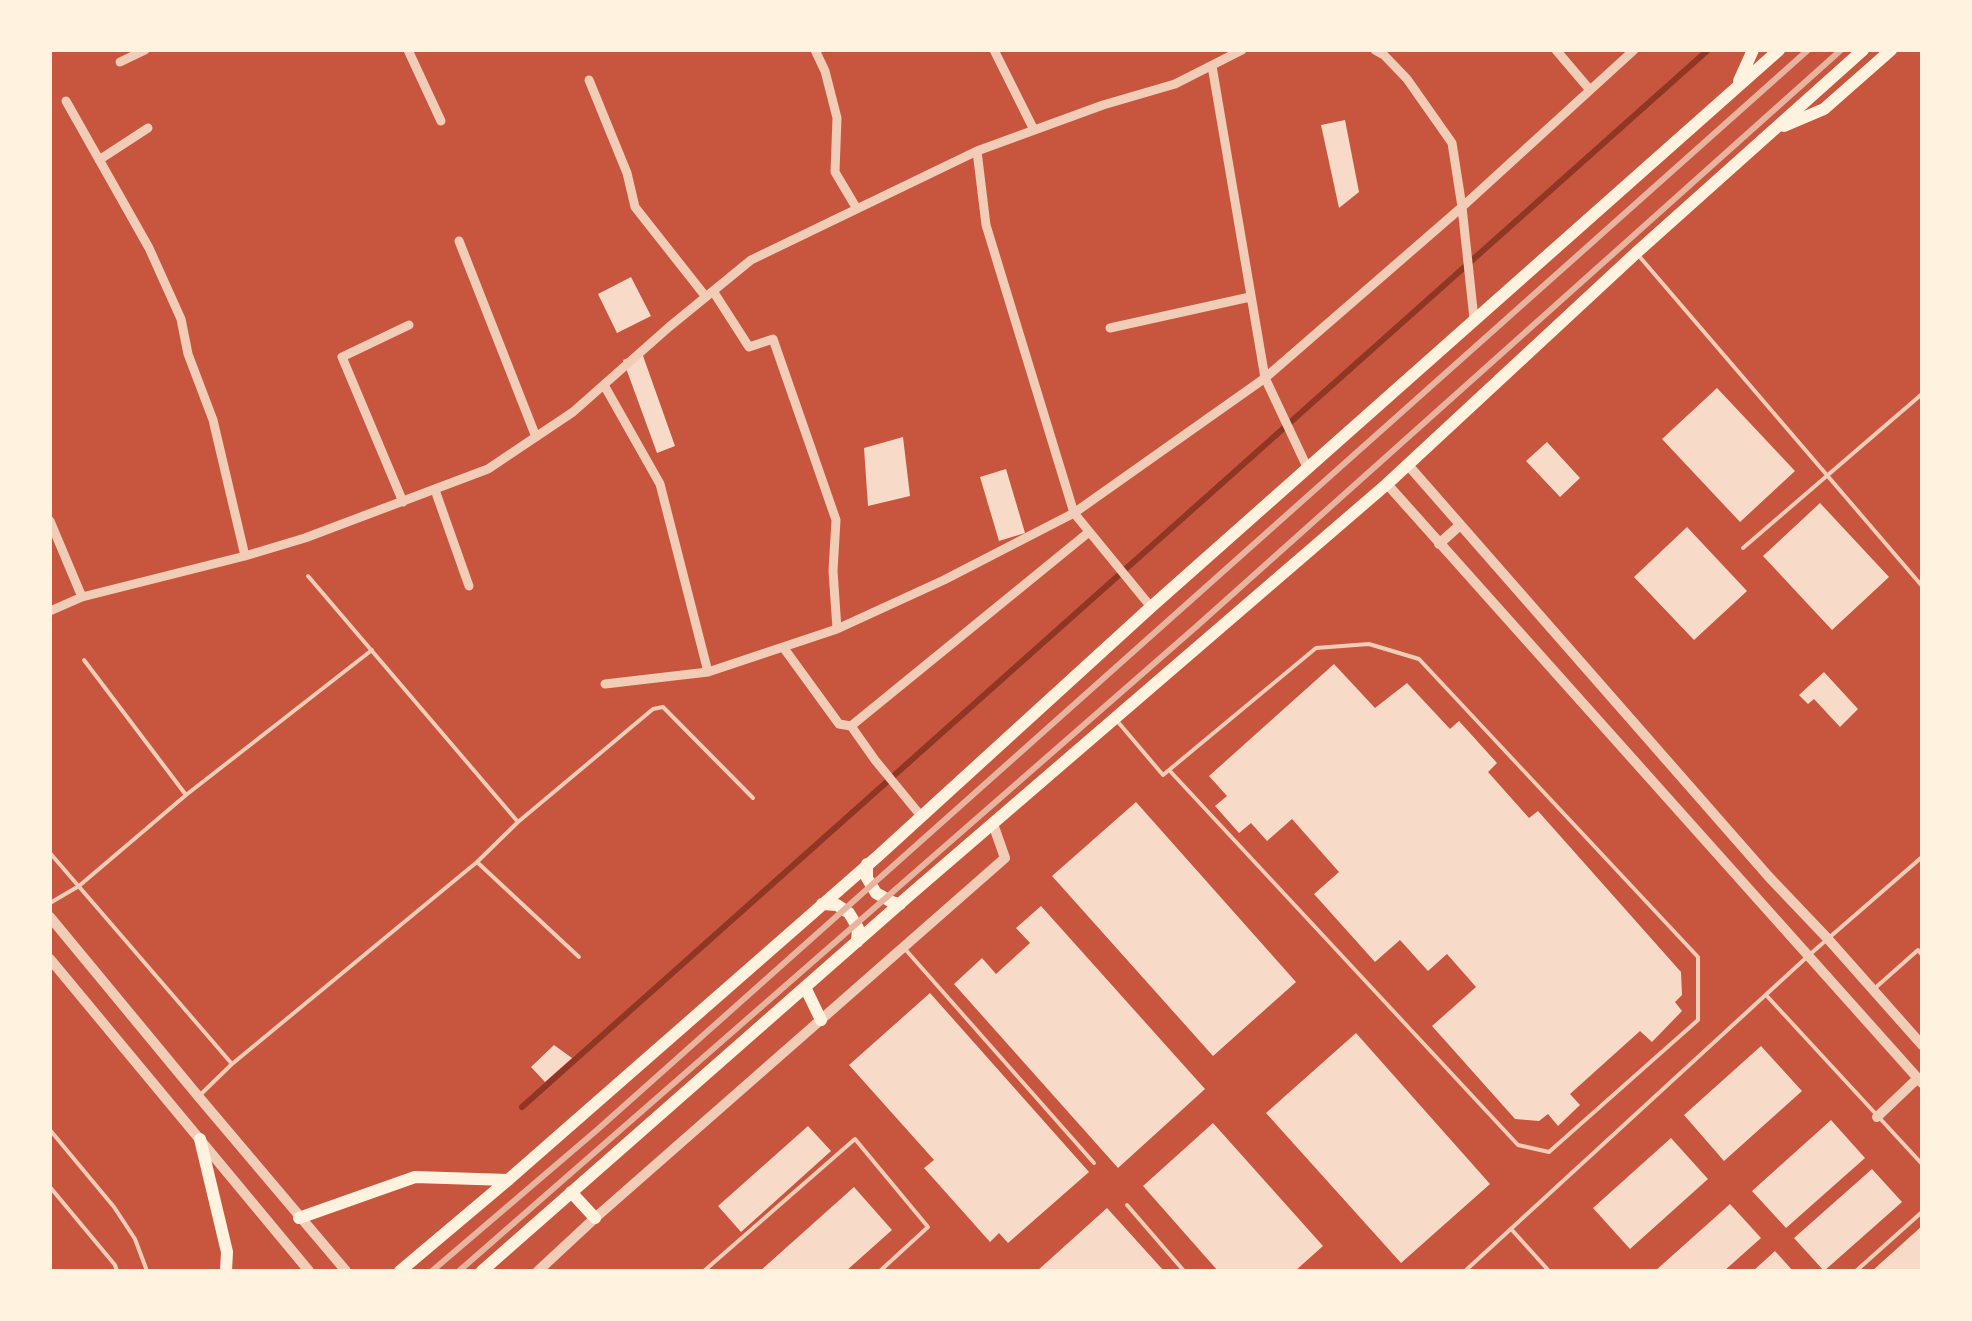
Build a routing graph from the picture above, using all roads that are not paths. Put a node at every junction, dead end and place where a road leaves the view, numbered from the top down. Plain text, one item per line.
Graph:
1 (145, 50) edge
2 (408, 50) edge
3 (815, 50) edge
4 (994, 50) edge
5 (1242, 50) edge
6 (1374, 50) edge
7 (1556, 50) edge
8 (1634, 50) edge
9 (1753, 50) edge
10 (1779, 50) edge
11 (1863, 50) edge
12 (1891, 50) edge
13 (120, 62) dead end
14 (1212, 66) junction
15 (589, 80) dead end
16 (1736, 88) junction
17 (1590, 90) junction
18 (66, 101) dead end
19 (441, 121) dead end
20 (148, 128) dead end
21 (1034, 130) junction
22 (1775, 130) junction
23 (978, 150) junction
24 (100, 160) junction
25 (1462, 208) junction
26 (857, 209) junction
27 (458, 241) dead end
28 (1636, 253) junction
29 (710, 294) junction
30 (1250, 297) junction
31 (1474, 319) junction
32 (410, 325) dead end
33 (1110, 328) dead end
34 (1265, 378) junction
35 (604, 385) junction
36 (1922, 394) edge
37 (536, 437) junction
38 (1408, 465) junction
39 (1309, 470) junction
40 (1828, 476) junction
41 (1387, 484) junction
42 (435, 490) junction
43 (403, 502) junction
44 (1074, 514) junction
45 (50, 521) edge
46 (1460, 525) junction
47 (1089, 532) junction
48 (1439, 544) junction
49 (1743, 548) dead end
50 (245, 556) junction
51 (308, 576) dead end
52 (470, 586) dead end
53 (1922, 586) edge
54 (82, 598) junction
55 (1151, 607) junction
56 (50, 610) edge
57 (838, 629) junction
58 (784, 647) junction
59 (372, 650) junction
60 (84, 660) dead end
61 (708, 672) junction
62 (605, 684) dead end
63 (1115, 718) junction
64 (851, 726) junction
65 (1169, 770) junction
66 (186, 795) junction
67 (752, 798) dead end
68 (921, 816) junction
69 (518, 822) junction
70 (993, 824) junction
71 (50, 853) edge
72 (1922, 856) edge
73 (477, 862) junction
74 (867, 864) junction
75 (78, 886) junction
76 (50, 902) edge
77 (822, 904) junction
78 (900, 904) junction
79 (50, 917) edge
80 (1828, 939) junction
81 (856, 942) junction
82 (904, 948) junction
83 (1922, 954) edge
84 (1808, 956) junction
85 (50, 958) edge
86 (580, 958) dead end
87 (805, 987) junction
88 (1873, 990) junction
89 (1766, 995) junction
90 (820, 1020) junction
91 (1922, 1044) edge
92 (232, 1064) junction
93 (1920, 1081) edge
94 (198, 1096) junction
95 (1878, 1116) junction
96 (50, 1130) edge
97 (200, 1138) junction
98 (1094, 1163) dead end
99 (1922, 1164) edge
100 (508, 1180) junction
101 (50, 1186) edge
102 (571, 1192) junction
103 (1127, 1205) dead end
104 (1922, 1212) edge
105 (299, 1218) junction
106 (595, 1218) junction
107 (1512, 1230) junction
108 (118, 1271) edge
109 (147, 1271) edge
110 (226, 1271) edge
111 (310, 1271) edge
112 (346, 1271) edge
113 (400, 1271) edge
114 (482, 1271) edge
115 (538, 1271) edge
116 (704, 1271) edge
117 (880, 1271) edge
118 (1184, 1271) edge
119 (1466, 1271) edge
120 (1549, 1271) edge
121 (1856, 1271) edge

1 - 13 street
2 - 19 street
3 - 26 street
4 - 21 street
5 - 14 street
6 - 25 street
7 - 17 street
8 - 17 street
9 - 16 main road
10 - 16 main road
11 - 22 main road
12 - 22 main road
14 - 21 street
14 - 30 street
15 - 29 street
16 - 31 main road
17 - 25 street
18 - 24 street
20 - 24 street
21 - 23 street
22 - 28 main road
23 - 26 street
23 - 44 street
24 - 50 street
25 - 31 street
25 - 34 street
26 - 29 street
27 - 37 street
28 - 38 main road
28 - 40 lane
29 - 35 street
29 - 57 street
30 - 33 street
30 - 34 street
31 - 39 main road
32 - 43 street
34 - 39 street
34 - 44 street
35 - 37 street
35 - 61 street
36 - 40 lane
37 - 42 street
38 - 41 main road
38 - 46 street
39 - 55 main road
40 - 49 lane
40 - 53 lane
41 - 48 street
41 - 63 main road
42 - 43 street
42 - 52 street
43 - 50 street
44 - 47 street
44 - 57 street
45 - 54 street
46 - 48 street
46 - 80 street
47 - 55 street
47 - 64 street
48 - 84 street
50 - 54 street
51 - 59 lane
54 - 56 street
55 - 68 main road
57 - 58 street
58 - 61 street
58 - 64 street
59 - 66 lane
59 - 69 lane
60 - 66 lane
61 - 62 street
63 - 65 lane
63 - 70 main road
64 - 68 street
65 - 65 lane
66 - 75 lane
67 - 69 lane
68 - 74 main road
69 - 73 lane
70 - 78 main road
70 - 82 street
71 - 75 lane
72 - 80 lane
73 - 86 lane
73 - 92 lane
74 - 77 main road
74 - 78 main road
75 - 76 lane
75 - 92 lane
77 - 81 main road
77 - 100 main road
78 - 81 main road
79 - 94 street
80 - 84 lane
80 - 88 street
81 - 87 main road
82 - 90 street
82 - 98 lane
83 - 88 lane
84 - 89 lane
84 - 93 street
85 - 97 street
87 - 90 main road
87 - 102 main road
88 - 91 street
89 - 95 lane
89 - 107 lane
90 - 106 street
92 - 94 lane
93 - 95 street
94 - 105 street
95 - 99 lane
96 - 109 lane
97 - 110 main road
97 - 111 street
100 - 105 main road
100 - 113 main road
101 - 108 lane
102 - 106 main road
102 - 114 main road
103 - 118 lane
104 - 121 lane
105 - 112 street
106 - 115 street
107 - 119 lane
107 - 120 lane
116 - 117 lane

